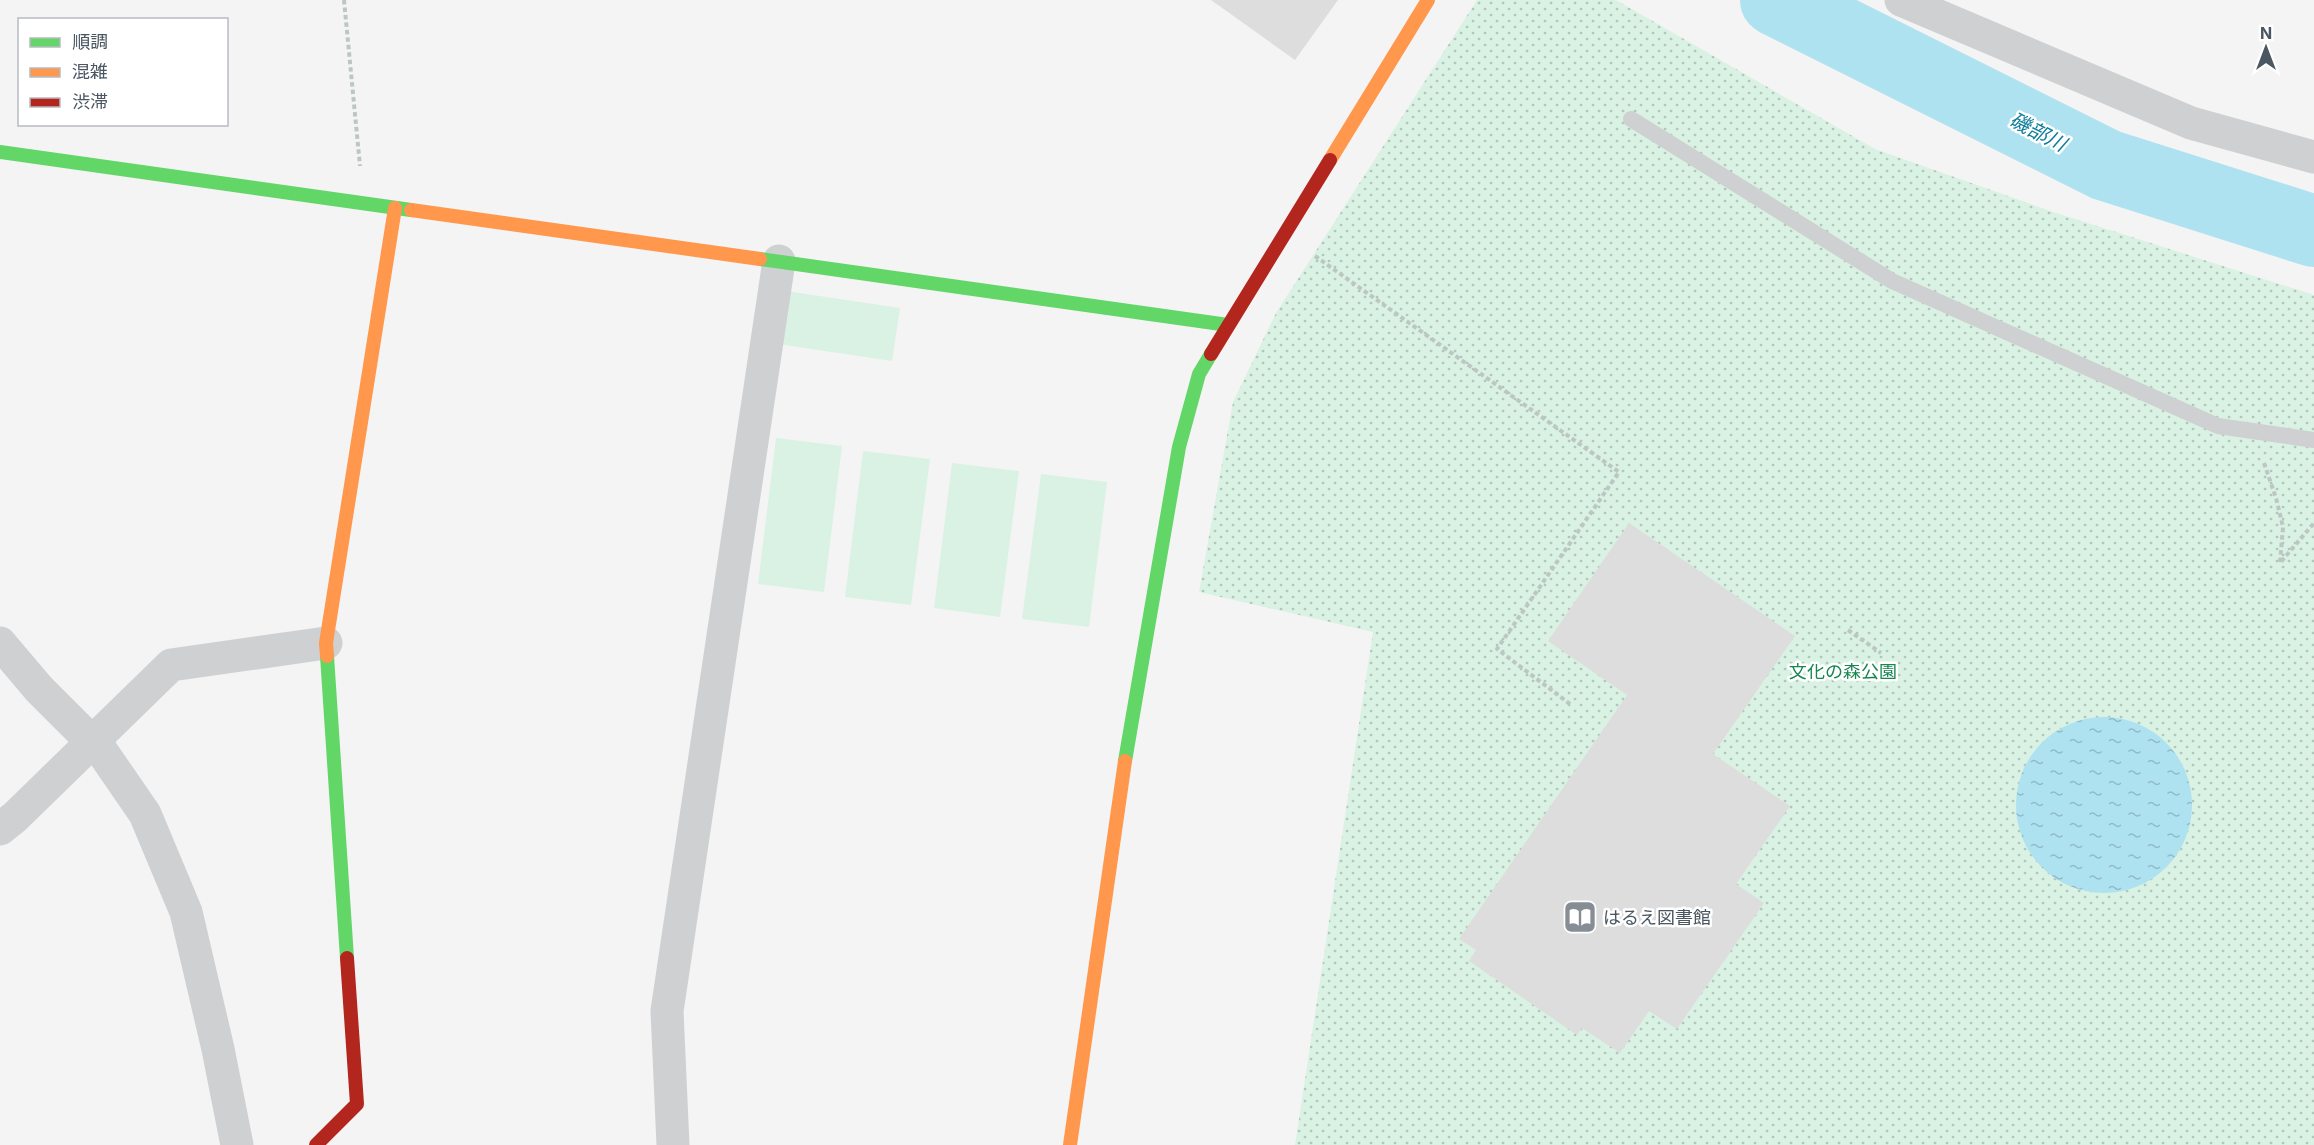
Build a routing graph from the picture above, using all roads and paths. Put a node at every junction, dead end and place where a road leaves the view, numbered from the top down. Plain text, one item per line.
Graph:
1 (344, 0) edge
2 (1428, 0) edge
3 (1901, 0) edge
4 (1631, 119) dead end
5 (0, 152) edge
6 (2314, 157) edge
7 (364, 203) junction
8 (395, 208) junction
9 (1285, 235) junction
10 (779, 261) junction
11 (1228, 325) junction
12 (2247, 431) junction
13 (2314, 440) edge
14 (2314, 523) edge
15 (1848, 630) dead end
16 (0, 643) edge
17 (326, 643) junction
18 (1881, 653) dead end
19 (1570, 704) dead end
20 (91, 741) junction
21 (0, 829) edge
22 (237, 1145) edge
23 (316, 1145) edge
24 (673, 1145) edge
25 (1070, 1145) edge

1 - 7 path
2 - 9 street
3 - 6 street
4 - 12 lane
5 - 7 street
7 - 8 street
8 - 10 street
8 - 17 street
9 - 11 street
9 - 19 path
10 - 11 street
10 - 24 street
11 - 25 street
12 - 13 lane
12 - 14 path
15 - 18 path
16 - 20 street
17 - 20 street
17 - 23 street
20 - 21 street
20 - 22 street

